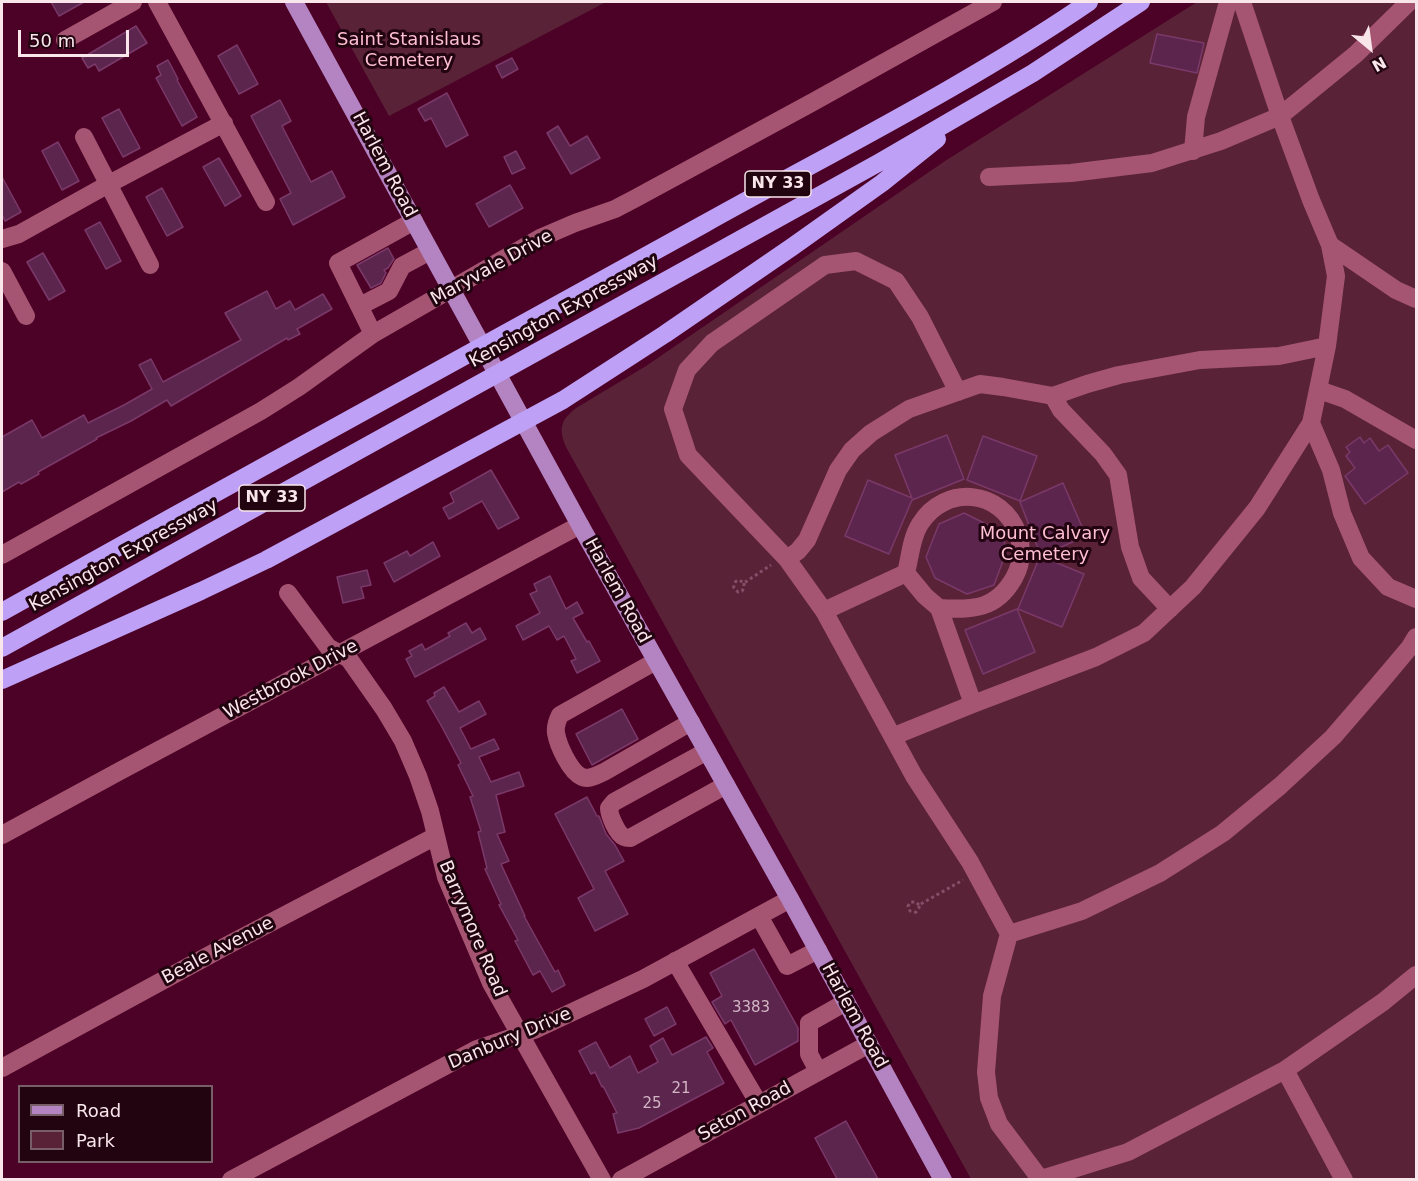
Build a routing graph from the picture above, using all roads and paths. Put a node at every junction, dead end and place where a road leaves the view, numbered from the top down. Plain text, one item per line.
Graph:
1 (133, 2) edge
2 (158, 2) edge
3 (294, 2) edge
4 (993, 2) edge
5 (1089, 2) edge
6 (1141, 2) edge
7 (1228, 2) edge
8 (1242, 2) edge
9 (1409, 2) edge
10 (65, 40) dead end
11 (980, 105) junction
12 (1280, 116) junction
13 (224, 123) junction
14 (84, 137) dead end
15 (1193, 151) junction
16 (989, 177) dead end
17 (108, 185) junction
18 (266, 202) dead end
19 (414, 221) junction
20 (386, 236) junction
21 (2, 239) edge
22 (1330, 245) junction
23 (430, 251) junction
24 (150, 265) dead end
25 (402, 266) junction
26 (2, 271) edge
27 (452, 290) junction
28 (1416, 299) edge
29 (360, 306) junction
30 (26, 316) dead end
31 (373, 334) junction
32 (1327, 346) junction
33 (1319, 390) junction
34 (958, 392) junction
35 (1053, 396) junction
36 (524, 422) junction
37 (1311, 423) junction
38 (1416, 441) edge
39 (580, 525) junction
40 (2, 555) edge
41 (786, 558) junction
42 (906, 573) junction
43 (744, 583) dead end
44 (288, 593) dead end
45 (1416, 599) edge
46 (939, 608) junction
47 (1170, 609) junction
48 (824, 611) junction
49 (2, 612) edge
50 (1416, 637) edge
51 (2, 648) edge
52 (340, 653) junction
53 (656, 660) junction
54 (2, 680) edge
55 (973, 704) junction
56 (691, 722) junction
57 (894, 736) junction
58 (707, 751) junction
59 (726, 785) junction
60 (2, 835) edge
61 (436, 836) junction
62 (976, 873) junction
63 (790, 899) junction
64 (919, 904) dead end
65 (759, 916) junction
66 (1009, 934) junction
67 (818, 950) junction
68 (675, 961) junction
69 (1416, 975) edge
70 (846, 1002) junction
71 (521, 1035) junction
72 (869, 1044) junction
73 (2, 1068) edge
74 (1285, 1070) junction
75 (818, 1071) junction
76 (759, 1104) junction
77 (231, 1179) edge
78 (602, 1179) edge
79 (621, 1179) edge
80 (943, 1179) edge
81 (1041, 1179) edge
82 (1344, 1179) edge

1 - 10 street
2 - 13 street
3 - 19 main road, Harlem Road
4 - 27 street, Maryvale Drive
5 - 49 highway, Kensington Expressway / NY 33
6 - 11 highway, Kensington Expressway / NY 33
7 - 15 street
8 - 12 street
9 - 12 street
11 - 36 highway
11 - 51 highway, Kensington Expressway / NY 33
12 - 15 street
12 - 22 street
13 - 17 street
13 - 18 street
14 - 17 street
15 - 16 street
17 - 21 street
17 - 24 street
19 - 20 street
19 - 23 main road, Harlem Road
20 - 25 street
20 - 29 street
22 - 28 street
22 - 32 street
23 - 25 street
23 - 27 main road, Harlem Road
25 - 29 street
26 - 30 street
27 - 31 street, Maryvale Drive
27 - 36 main road, Harlem Road
29 - 31 street
31 - 40 street, Maryvale Drive
32 - 33 street
32 - 35 street
33 - 37 street
33 - 38 street
34 - 35 street
34 - 41 street
34 - 41 street
35 - 47 street
36 - 39 main road, Harlem Road
36 - 54 highway
37 - 45 street
37 - 47 street
39 - 52 street, Westbrook Drive
39 - 53 main road, Harlem Road
41 - 43 path
41 - 48 street
42 - 46 street
42 - 46 street
42 - 48 street
44 - 52 street, Barrymore Road
46 - 55 street
47 - 55 street
48 - 57 street
50 - 66 street
52 - 60 street, Westbrook Drive
52 - 61 street, Barrymore Road
53 - 56 main road, Harlem Road
53 - 56 street
55 - 57 street
56 - 58 main road, Harlem Road
57 - 62 street
58 - 59 main road, Harlem Road
58 - 59 street
59 - 63 main road, Harlem Road
61 - 71 street, Barrymore Road
61 - 73 street, Beale Avenue
62 - 64 path
62 - 66 street
63 - 65 street, Danbury Drive
63 - 67 main road, Harlem Road
65 - 67 street
65 - 68 street, Danbury Drive
66 - 81 street
67 - 70 main road, Harlem Road
68 - 71 street, Danbury Drive
68 - 76 street
69 - 74 street
70 - 72 main road, Harlem Road
70 - 75 street
71 - 77 street, Danbury Drive
71 - 78 street, Barrymore Road
72 - 75 street, Seton Road
72 - 80 main road, Harlem Road
74 - 81 street
74 - 82 street
75 - 76 street, Seton Road
76 - 79 street, Seton Road

